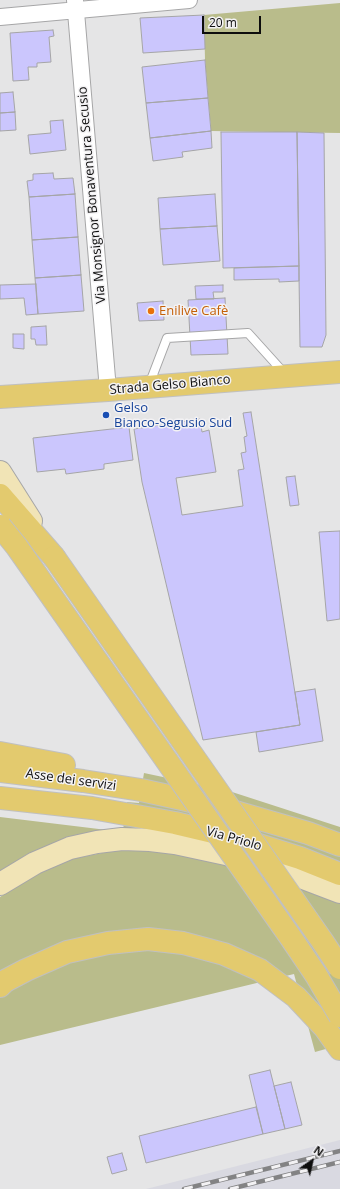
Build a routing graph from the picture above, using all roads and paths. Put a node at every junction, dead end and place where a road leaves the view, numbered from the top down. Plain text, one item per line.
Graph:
1 (189, 0) edge
2 (75, 5) edge
3 (0, 17) edge
4 (340, 372) edge
5 (287, 376) junction
6 (149, 386) junction
7 (108, 390) junction
8 (0, 397) edge
9 (0, 472) edge
10 (0, 495) edge
11 (0, 526) edge
12 (54, 557) junction
13 (0, 753) edge
14 (0, 771) edge
15 (141, 790) junction
16 (0, 798) edge
17 (125, 815) joint
18 (340, 845) edge
19 (340, 874) edge
20 (0, 884) edge
21 (340, 892) edge
22 (340, 968) edge
23 (2, 984) edge
24 (340, 1016) edge
25 (340, 1049) edge

1 - 2 street
2 - 3 street
2 - 7 street, Via Monsignor Bonaventura Secusio
4 - 5 main road, Strada Gelso Bianco
5 - 6 main road, Strada Gelso Bianco
5 - 6 lane
6 - 7 main road, Strada Gelso Bianco
7 - 8 main road, Strada Gelso Bianco
9 - 12 main road
10 - 12 main road
11 - 24 main road, bridge
12 - 22 main road, bridge
13 - 15 main road
14 - 15 main road, Asse dei servizi
15 - 18 main road, Via Priolo, bridge
16 - 17 main road, Asse dei servizi
17 - 19 main road, Via Priolo, bridge
20 - 21 main road, bridge
23 - 25 main road

